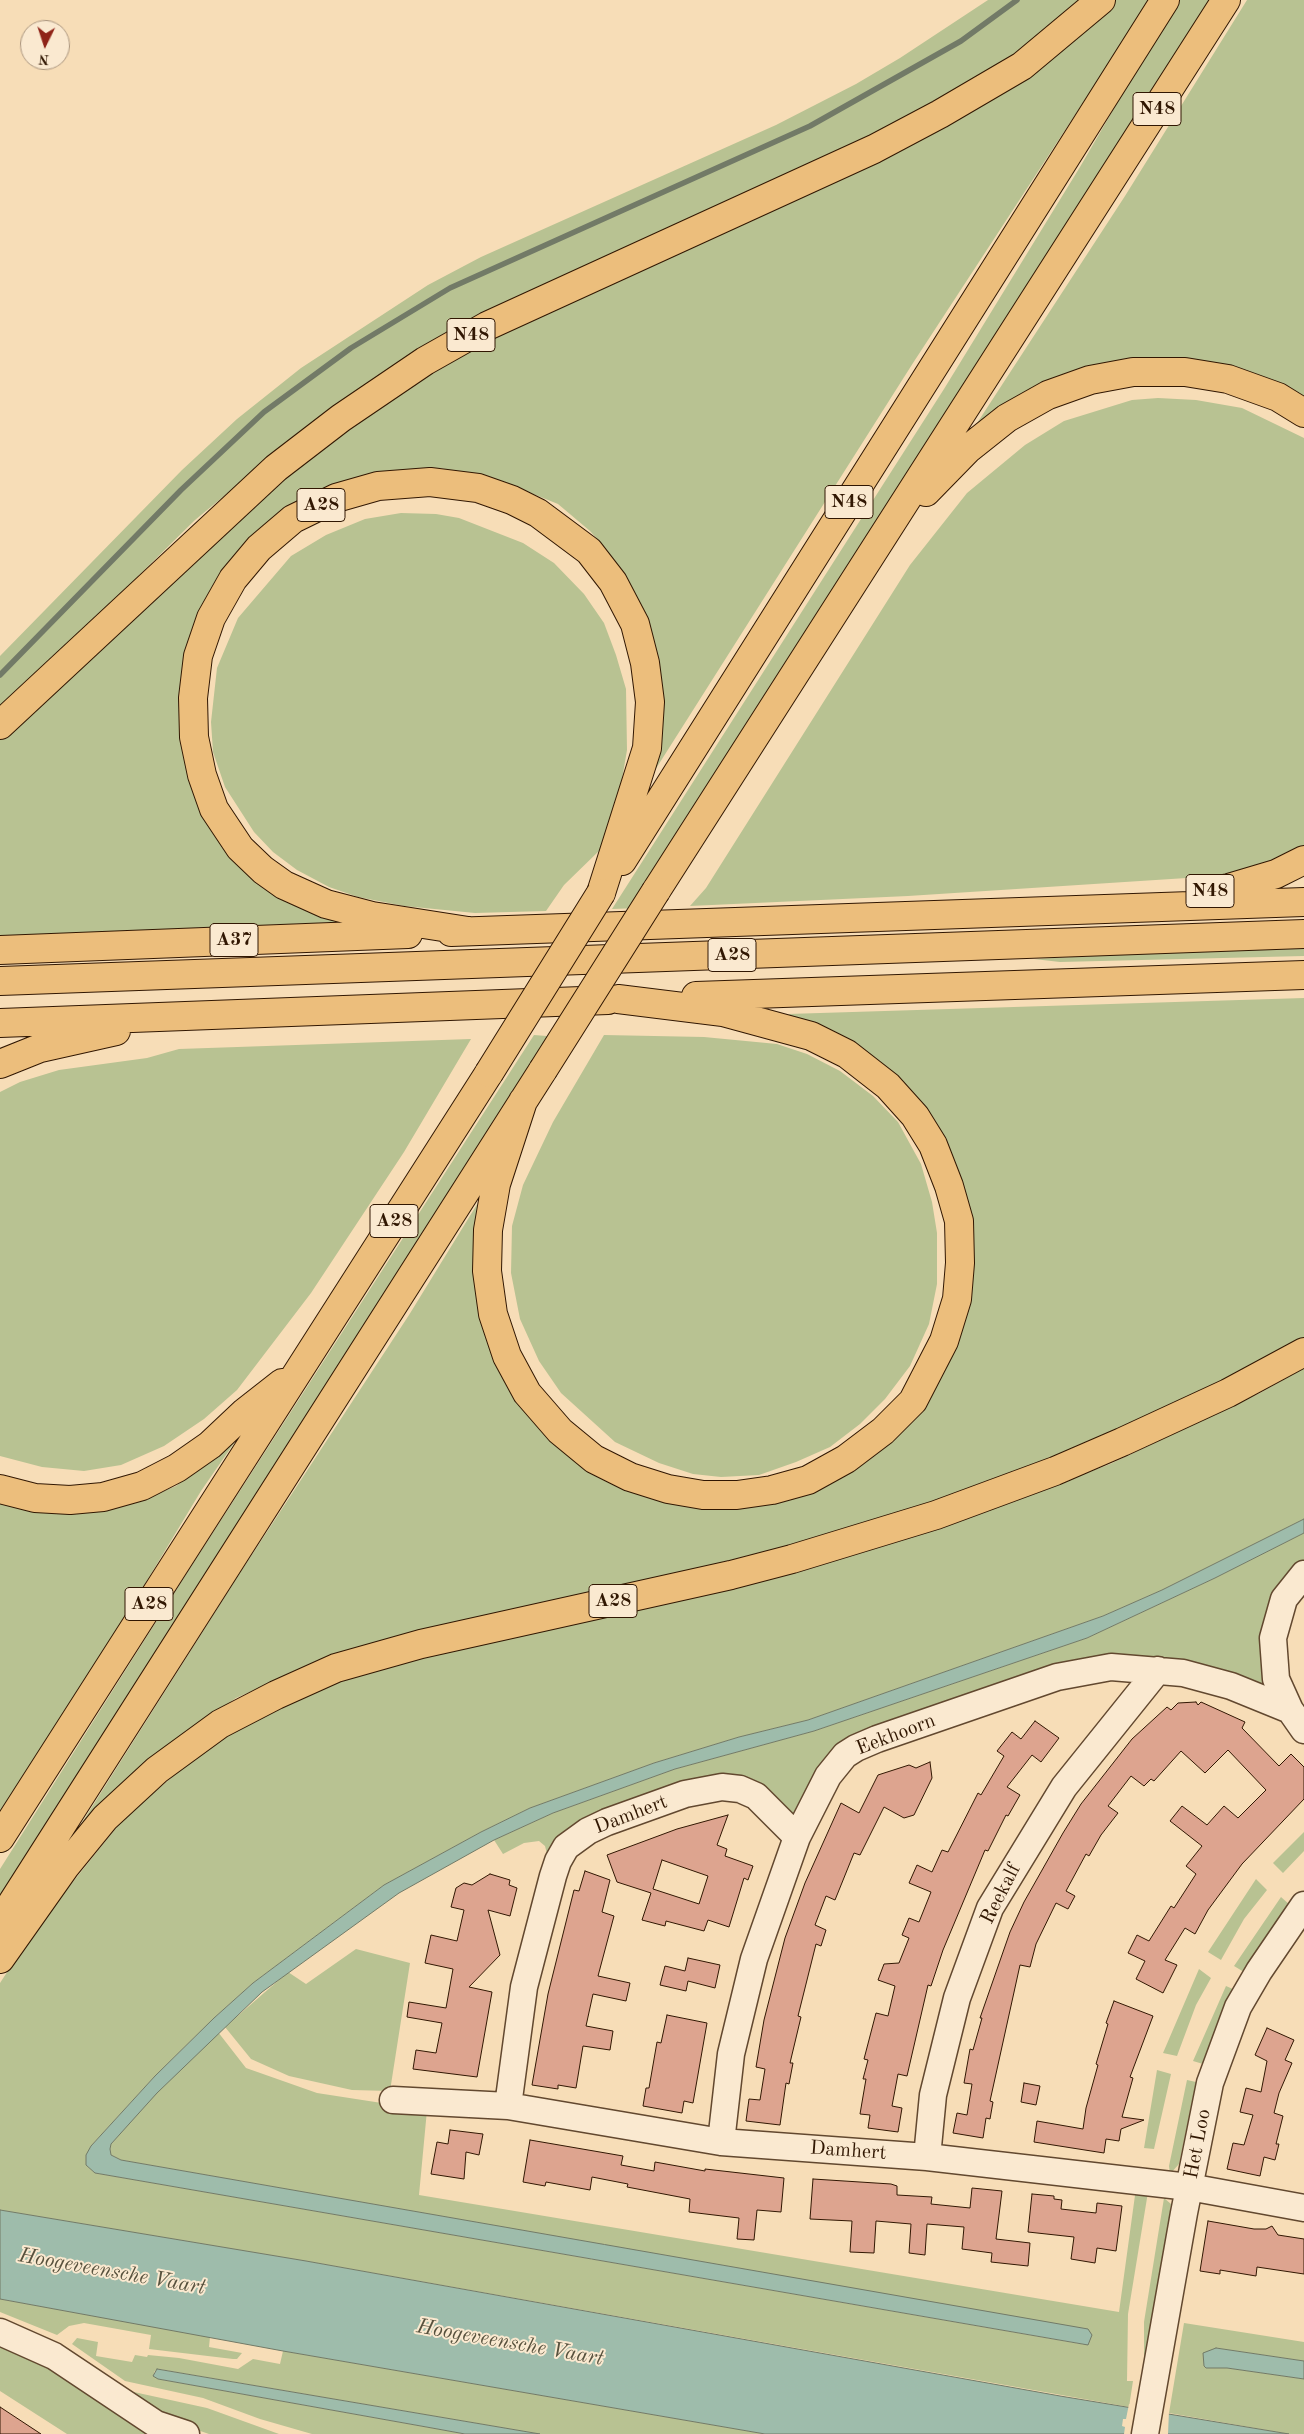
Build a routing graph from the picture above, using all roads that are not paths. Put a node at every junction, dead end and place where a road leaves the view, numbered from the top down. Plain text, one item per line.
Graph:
1 (1101, 0) edge
2 (1166, 0) edge
3 (1226, 0) edge
4 (1304, 413) edge
5 (881, 541) junction
6 (0, 725) edge
7 (1304, 860) edge
8 (656, 891) joint
9 (601, 893) junction
10 (1304, 902) edge
11 (1112, 909) junction
12 (468, 931) junction
13 (1304, 934) edge
14 (0, 950) edge
15 (1304, 975) edge
16 (0, 981) edge
17 (618, 999) junction
18 (179, 1017) junction
19 (0, 1023) edge
20 (0, 1064) edge
21 (523, 1100) junction
22 (1304, 1352) edge
23 (299, 1370) junction
24 (0, 1489) edge
25 (1304, 1574) edge
26 (1158, 1670) junction
27 (1297, 1720) edge
28 (797, 1837) junction
29 (0, 1838) edge
30 (1304, 1905) edge
31 (0, 1922) edge
32 (0, 1959) edge
33 (393, 2100) dead end
34 (508, 2106) junction
35 (721, 2142) junction
36 (926, 2156) junction
37 (1189, 2187) junction
38 (1304, 2208) edge
39 (0, 2332) edge
40 (186, 2434) edge
41 (1145, 2434) edge

1 - 6 highway, N48
2 - 9 highway, N48
3 - 5 highway, N48
4 - 5 highway, N48
5 - 8 highway, N48
7 - 11 highway, N48
8 - 21 highway, A28, bridge
9 - 12 highway, A28
9 - 23 highway, A28, bridge
10 - 11 highway, A28
11 - 12 highway, A28
12 - 14 highway, A37
13 - 16 highway, A28
15 - 17 highway, A28
17 - 18 highway, A28
17 - 21 highway, A28
18 - 19 highway
18 - 20 highway, A28
21 - 31 highway, A28
22 - 32 highway, A28
23 - 24 highway, A28
23 - 29 highway, A28
25 - 27 street
26 - 27 street, Eekhoorn
26 - 28 street, Eekhoorn
26 - 36 street, Reekalf
28 - 34 street, Damhert
28 - 35 street, Eekhoorn
30 - 37 street, Het Loo
33 - 34 street, Damhert
34 - 35 street, Damhert
35 - 36 street, Damhert
36 - 37 street, Damhert
37 - 38 street, Damhert
37 - 41 street, Het Loo
39 - 40 street

